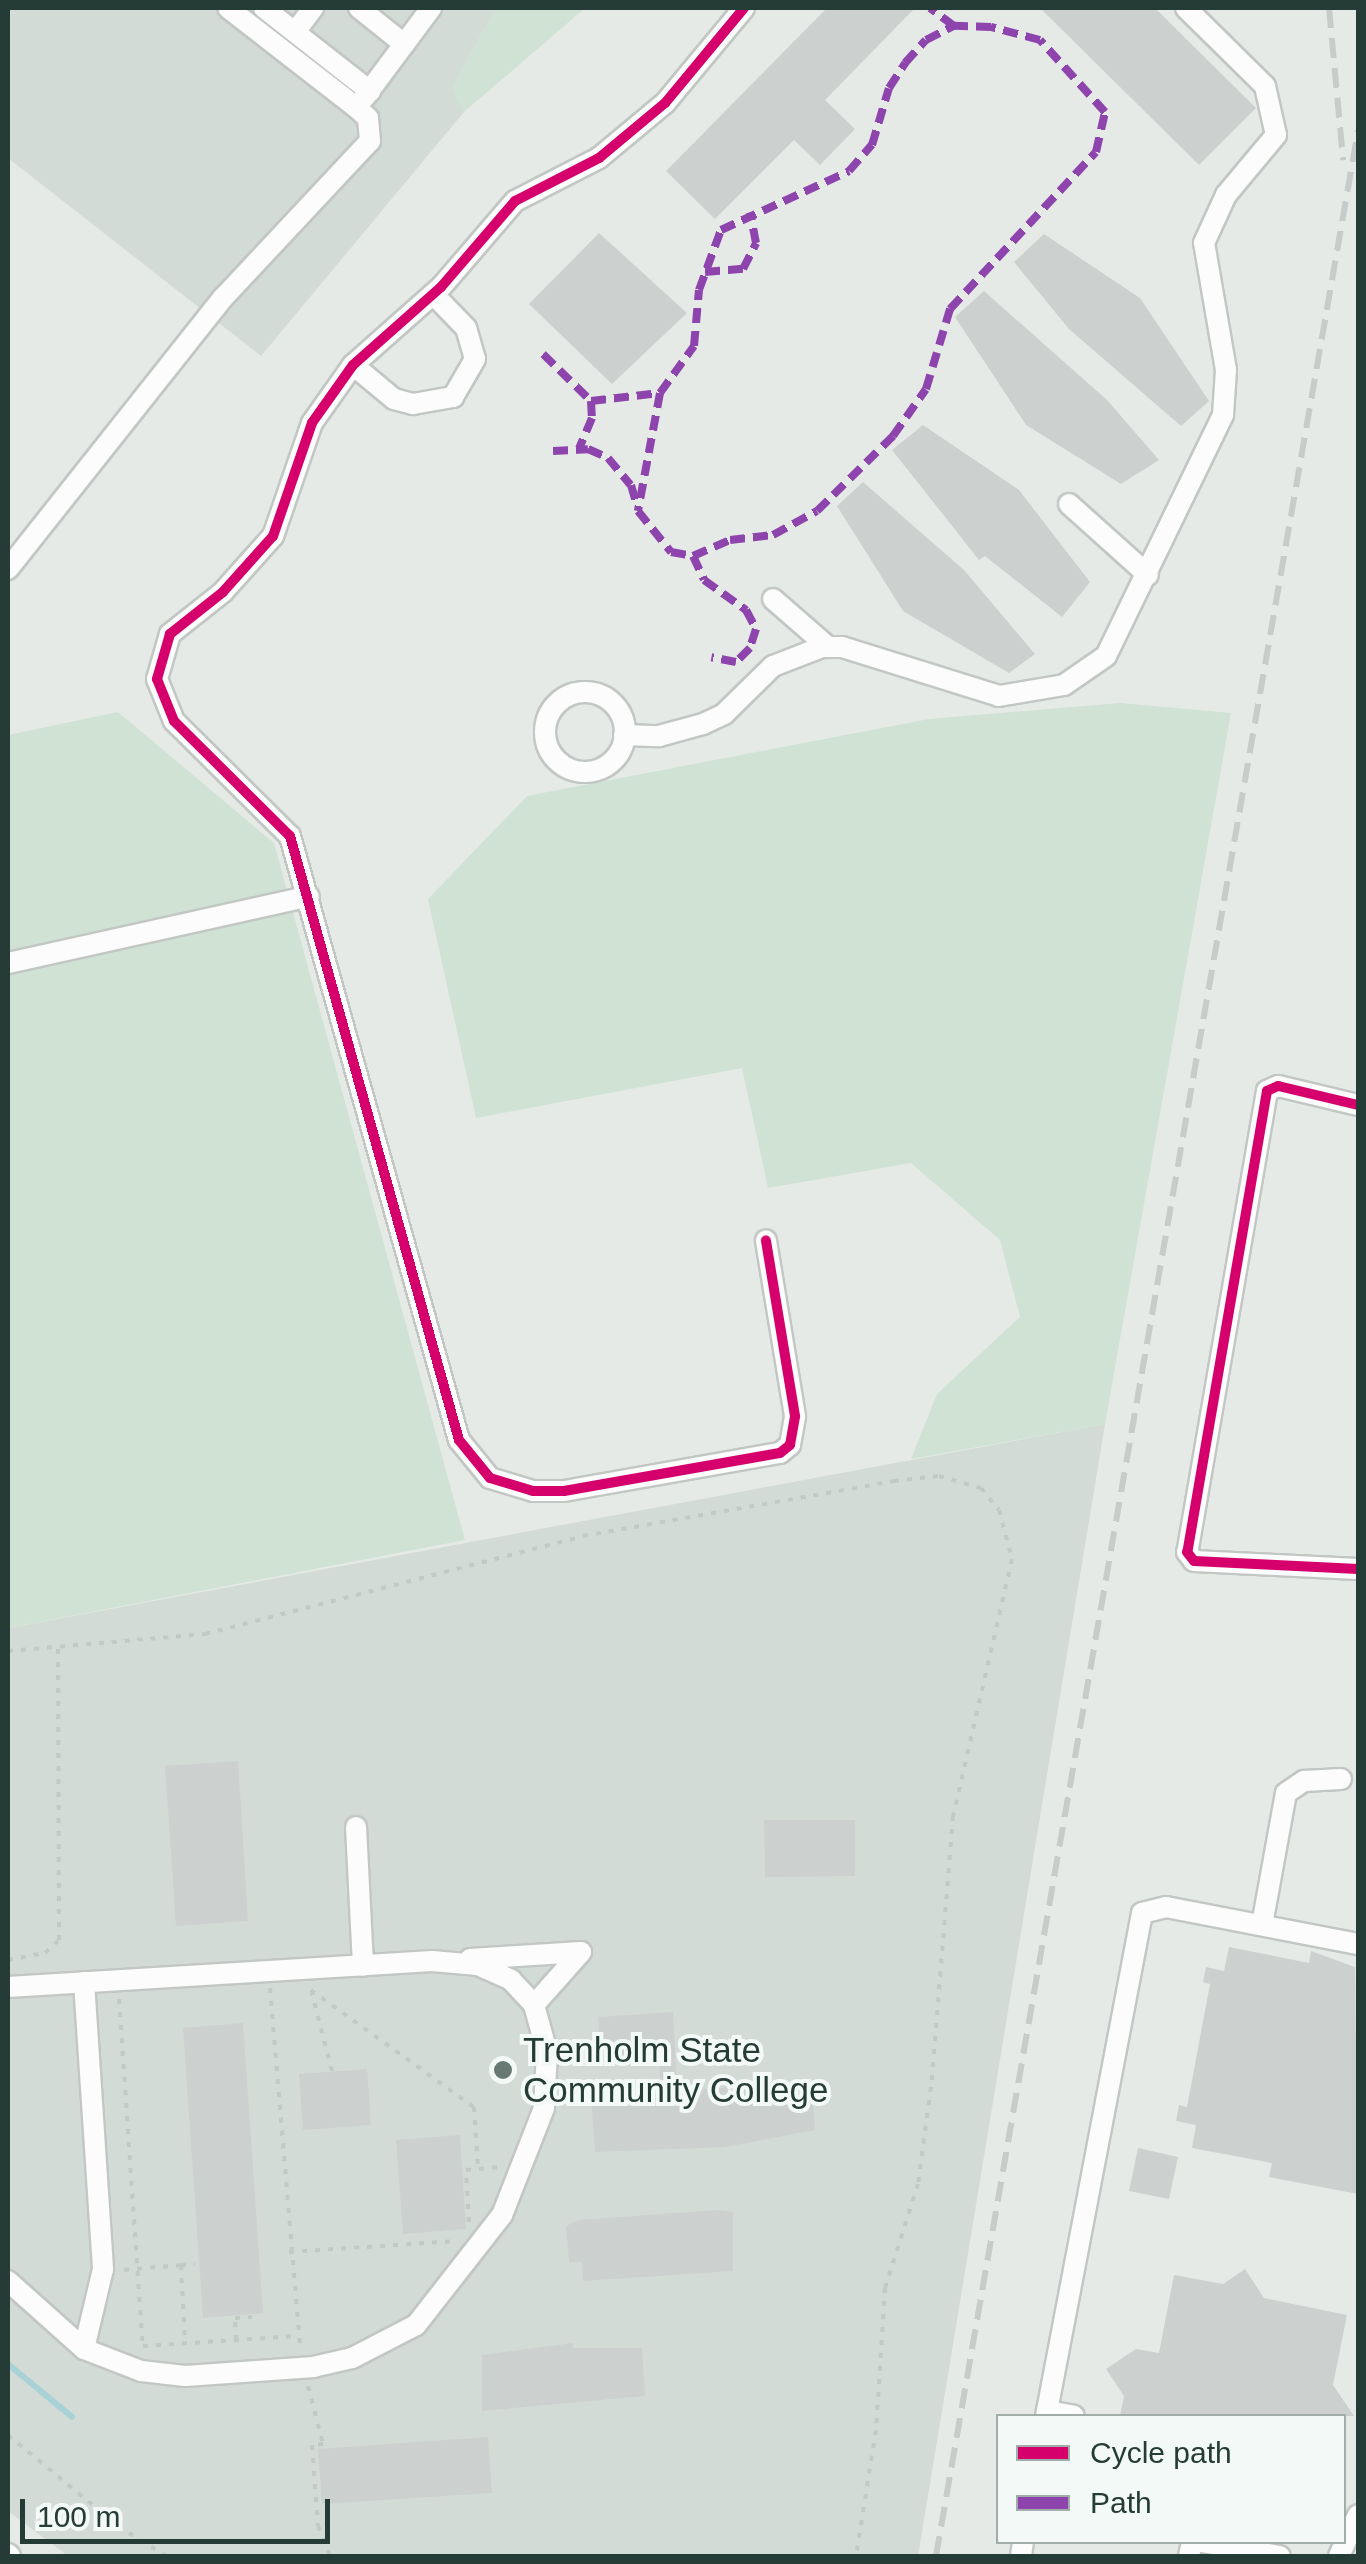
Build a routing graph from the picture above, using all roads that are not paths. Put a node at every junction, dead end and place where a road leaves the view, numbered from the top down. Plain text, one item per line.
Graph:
1 (228, 8) edge
2 (264, 8) edge
3 (314, 8) edge
4 (359, 8) edge
5 (431, 8) edge
6 (744, 8) edge
7 (1186, 8) edge
8 (295, 32) junction
9 (404, 44) junction
10 (363, 99) junction
11 (433, 294) junction
12 (353, 364) junction
13 (1069, 504) dead end
14 (8, 569) edge
15 (1148, 575) junction
16 (774, 599) dead end
17 (828, 647) junction
18 (624, 735) dead end
19 (309, 896) junction
20 (8, 963) edge
21 (1358, 1105) edge
22 (766, 1240) dead end
23 (1358, 1569) edge
24 (1341, 1779) dead end
25 (356, 1826) dead end
26 (1262, 1926) junction
27 (1358, 1944) edge
28 (432, 1962) junction
29 (363, 1966) junction
30 (84, 1982) junction
31 (8, 1987) edge
32 (534, 2006) junction
33 (8, 2281) edge
34 (84, 2349) junction
35 (1047, 2414) edge
36 (1358, 2516) edge
37 (1346, 2541) edge
38 (1213, 2544) edge
39 (1280, 2556) edge

1 - 10 street
2 - 8 street
3 - 8 street
4 - 9 street
5 - 9 street
6 - 11 street
7 - 15 street
8 - 10 street
9 - 10 street
10 - 14 street
11 - 12 street
11 - 12 street
12 - 19 street
13 - 15 street
15 - 17 street
16 - 17 street
17 - 18 street
19 - 20 street
19 - 22 street
21 - 23 street
24 - 26 street
25 - 29 street
26 - 27 street
26 - 35 street
28 - 29 street
28 - 32 street
28 - 32 street
29 - 30 street
30 - 31 street
30 - 34 street
32 - 34 street
33 - 34 street
36 - 37 street
38 - 39 street

